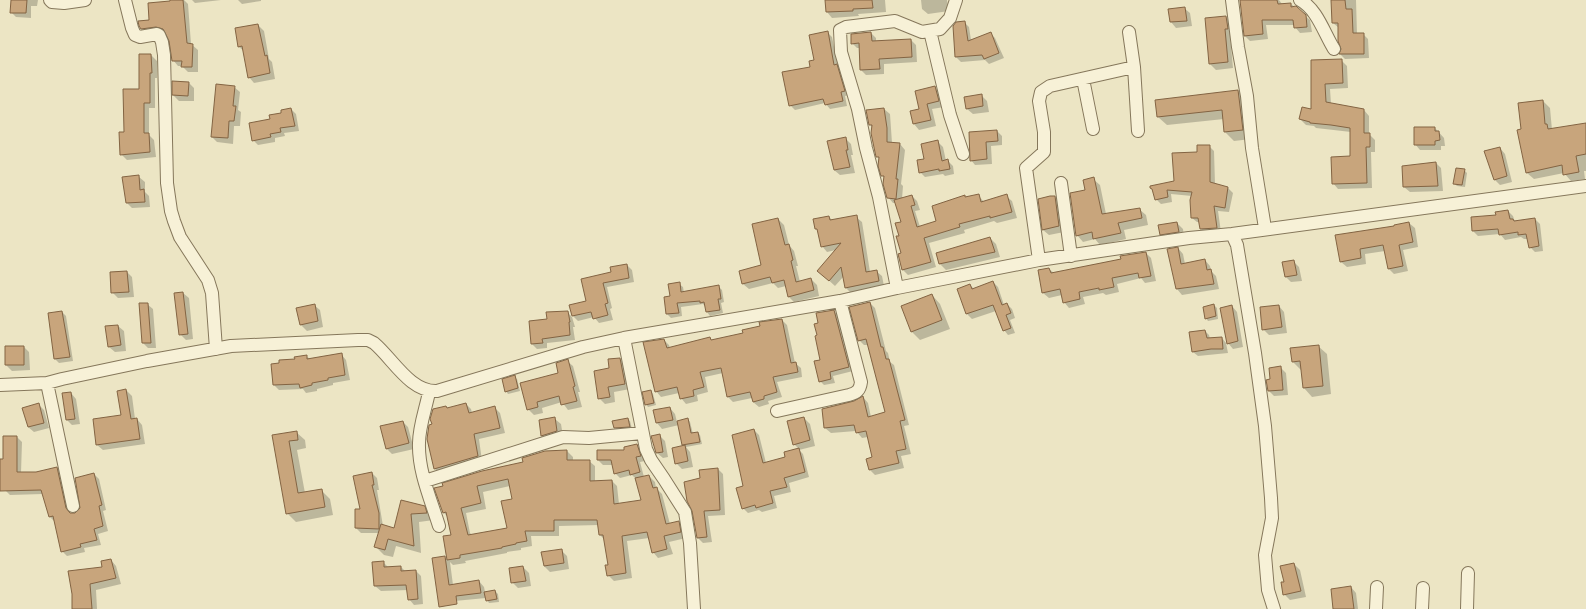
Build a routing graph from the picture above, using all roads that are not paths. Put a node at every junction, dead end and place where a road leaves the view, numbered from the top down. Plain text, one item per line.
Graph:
1 (50, 0) edge
2 (85, 0) edge
3 (125, 0) edge
4 (956, 0) edge
5 (1232, 0) edge
6 (1300, 0) edge
7 (930, 31) junction
8 (1129, 32) dead end
9 (1334, 49) dead end
10 (1134, 67) junction
11 (1083, 79) junction
12 (1093, 128) dead end
13 (1138, 131) dead end
14 (962, 154) dead end
15 (1061, 183) dead end
16 (1586, 186) edge
17 (1265, 228) junction
18 (1232, 234) junction
19 (1071, 256) junction
20 (1039, 260) junction
21 (897, 288) junction
22 (840, 301) junction
23 (624, 338) junction
24 (216, 349) junction
25 (47, 384) junction
26 (0, 385) edge
27 (429, 392) junction
28 (777, 411) dead end
29 (642, 432) junction
30 (425, 481) junction
31 (73, 506) dead end
32 (439, 526) dead end
33 (1468, 573) dead end
34 (1377, 587) dead end
35 (1423, 588) dead end
36 (694, 609) edge
37 (1274, 609) edge
38 (1376, 609) edge
39 (1422, 609) edge
40 (1467, 609) edge

1 - 2 street
3 - 24 street
4 - 7 street
5 - 17 street
6 - 9 street
7 - 14 street
7 - 21 street
8 - 10 street
10 - 11 street
10 - 13 street
11 - 12 street
11 - 20 street
15 - 19 street
16 - 17 street
17 - 18 street
18 - 19 street
18 - 37 street
19 - 20 street
20 - 21 street
21 - 22 street
22 - 23 street
22 - 28 street
23 - 27 street
23 - 29 street
24 - 25 street
24 - 27 street
25 - 26 street
25 - 31 street
27 - 30 street
29 - 30 street
29 - 36 street
30 - 32 street
33 - 40 street
34 - 38 street
35 - 39 street

